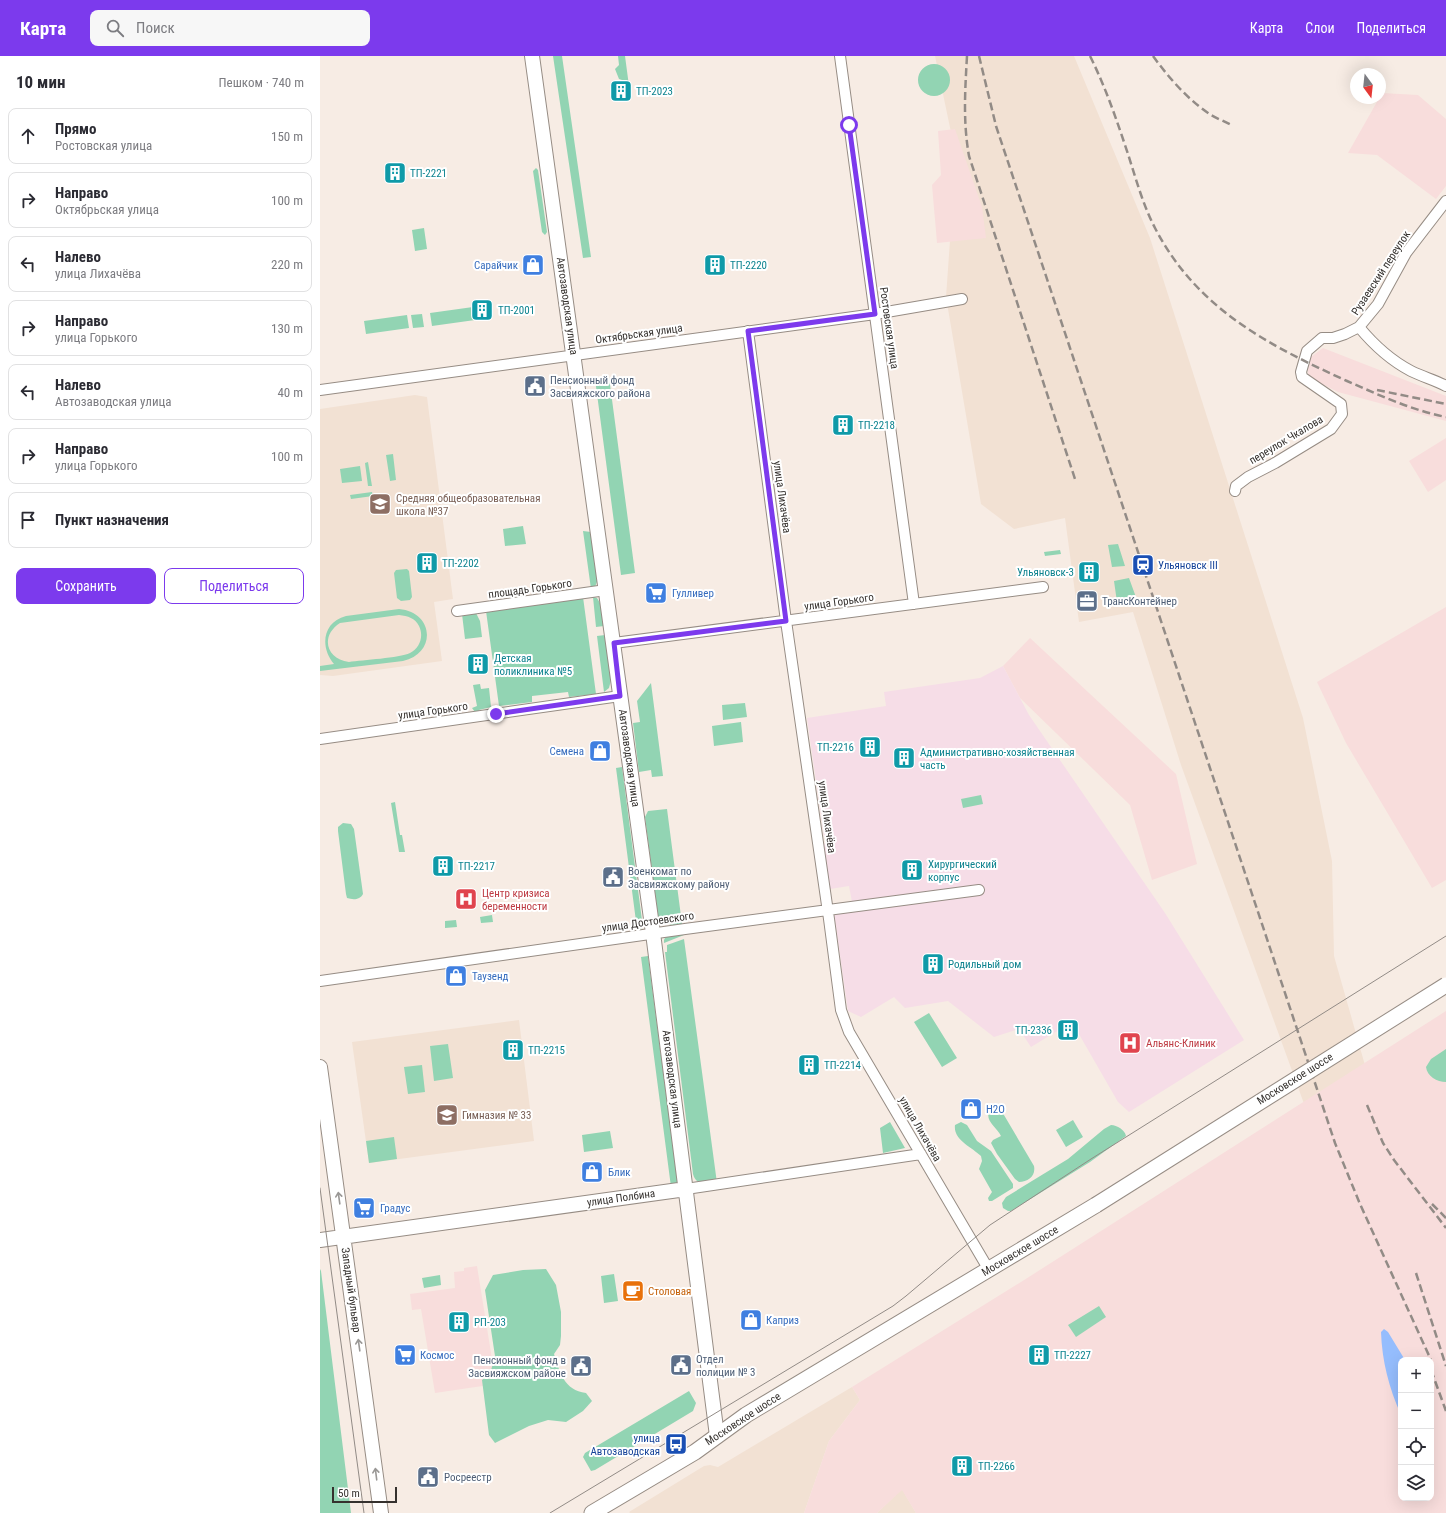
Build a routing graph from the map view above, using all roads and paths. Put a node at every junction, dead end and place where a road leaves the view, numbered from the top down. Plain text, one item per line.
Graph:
1 (532, 56) edge
2 (840, 56) edge
3 (1446, 201) edge
4 (962, 299) dead end
5 (875, 314) junction
6 (1359, 327) junction
7 (748, 331) junction
8 (574, 355) junction
9 (1302, 377) joint
10 (1446, 386) edge
11 (320, 390) edge
12 (1235, 491) dead end
13 (1043, 586) dead end
14 (606, 590) junction
15 (914, 604) junction
16 (457, 611) dead end
17 (786, 621) junction
18 (614, 643) junction
19 (620, 696) junction
20 (320, 739) edge
21 (979, 890) dead end
22 (828, 910) junction
23 (653, 933) junction
24 (320, 981) edge
25 (1446, 985) edge
26 (320, 1067) edge
27 (921, 1154) junction
28 (686, 1189) junction
29 (344, 1237) junction
30 (320, 1240) edge
31 (989, 1270) junction
32 (717, 1436) junction
33 (381, 1513) edge
34 (592, 1513) edge

1 - 8 street, Автозаводская улица
2 - 5 street, Ростовская улица
3 - 6 street, Рузаевский переулок
4 - 5 street, Октябрьская улица
5 - 7 street, Октябрьская улица
5 - 15 street, Ростовская улица
6 - 9 street, Рузаевский переулок
6 - 10 street
7 - 8 street, Октябрьская улица
7 - 17 street, улица Лихачёва
8 - 11 street, Октябрьская улица
8 - 14 street, Автозаводская улица
9 - 12 street, переулок Чкалова
13 - 15 street, улица Горького
14 - 16 street, площадь Горького
14 - 18 street, Автозаводская улица
15 - 17 street, улица Горького
17 - 18 street, улица Горького
17 - 22 street, улица Лихачёва
18 - 19 street, Автозаводская улица
19 - 20 street, улица Горького
19 - 23 street, Автозаводская улица
21 - 22 street, улица Достоевского
22 - 23 street, улица Достоевского
22 - 27 street, улица Лихачёва
23 - 24 street, улица Достоевского
23 - 28 street, Автозаводская улица
25 - 31 main road, Московское шоссе, bridge
29 -> 26 street, Западный бульвар
27 - 28 street, улица Полбина
27 - 31 street, улица Лихачёва
28 - 29 street, улица Полбина
28 - 32 street, Автозаводская улица
29 - 30 street, улица Полбина
33 -> 29 street, Западный бульвар
31 - 32 main road, Московское шоссе
32 - 34 main road, Московское шоссе

